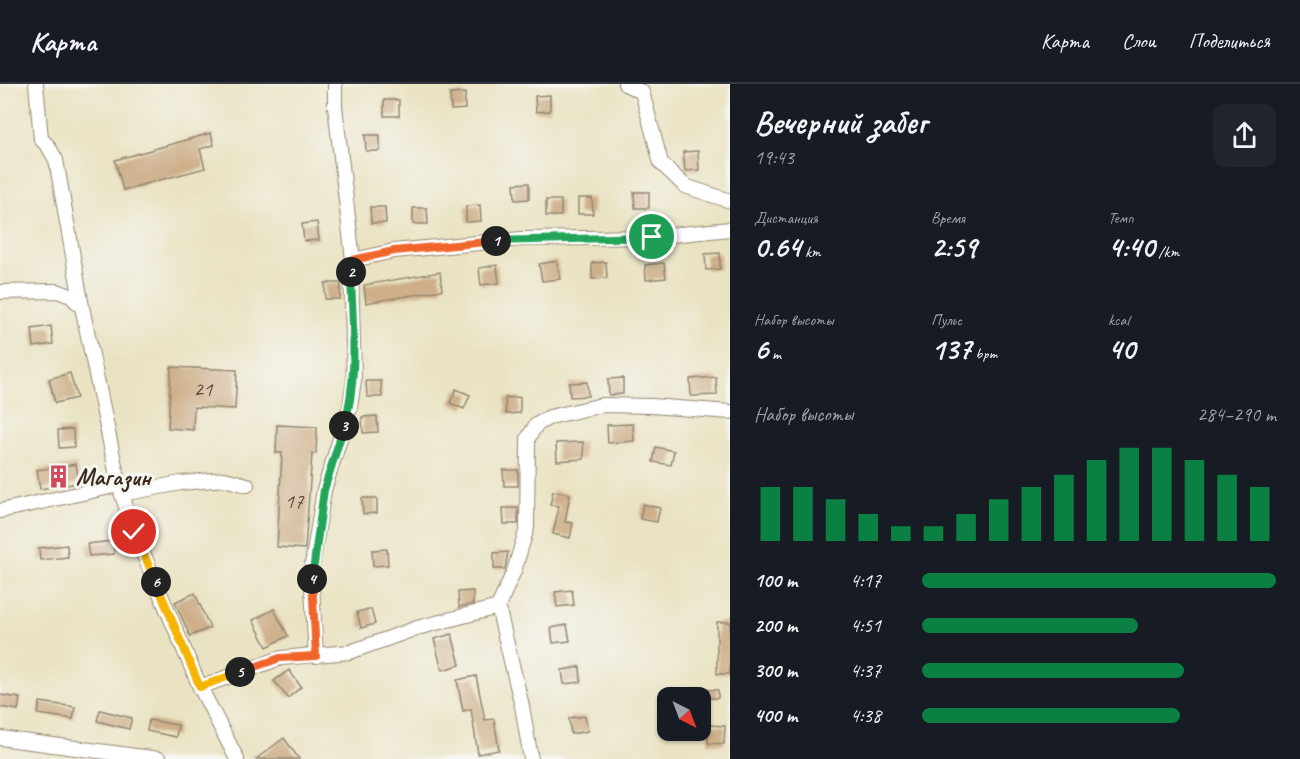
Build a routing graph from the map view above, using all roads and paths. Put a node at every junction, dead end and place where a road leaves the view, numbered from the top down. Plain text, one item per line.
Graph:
1 (36, 84) edge
2 (335, 84) edge
3 (625, 84) edge
4 (646, 88) edge
5 (730, 201) edge
6 (730, 230) edge
7 (353, 260) junction
8 (0, 292) edge
9 (82, 307) junction
10 (730, 412) edge
11 (247, 485) dead end
12 (120, 489) junction
13 (0, 512) edge
14 (498, 607) junction
15 (316, 656) junction
16 (200, 687) junction
17 (0, 738) edge
18 (159, 759) edge
19 (237, 759) edge
20 (531, 759) edge

1 - 9 street
2 - 7 street
3 - 4 street
4 - 5 street
6 - 7 street
7 - 15 street
8 - 9 street
9 - 12 street
10 - 14 street
11 - 12 street
12 - 13 street
12 - 16 street
14 - 15 street
14 - 20 street
15 - 16 street
16 - 19 street
17 - 18 street

